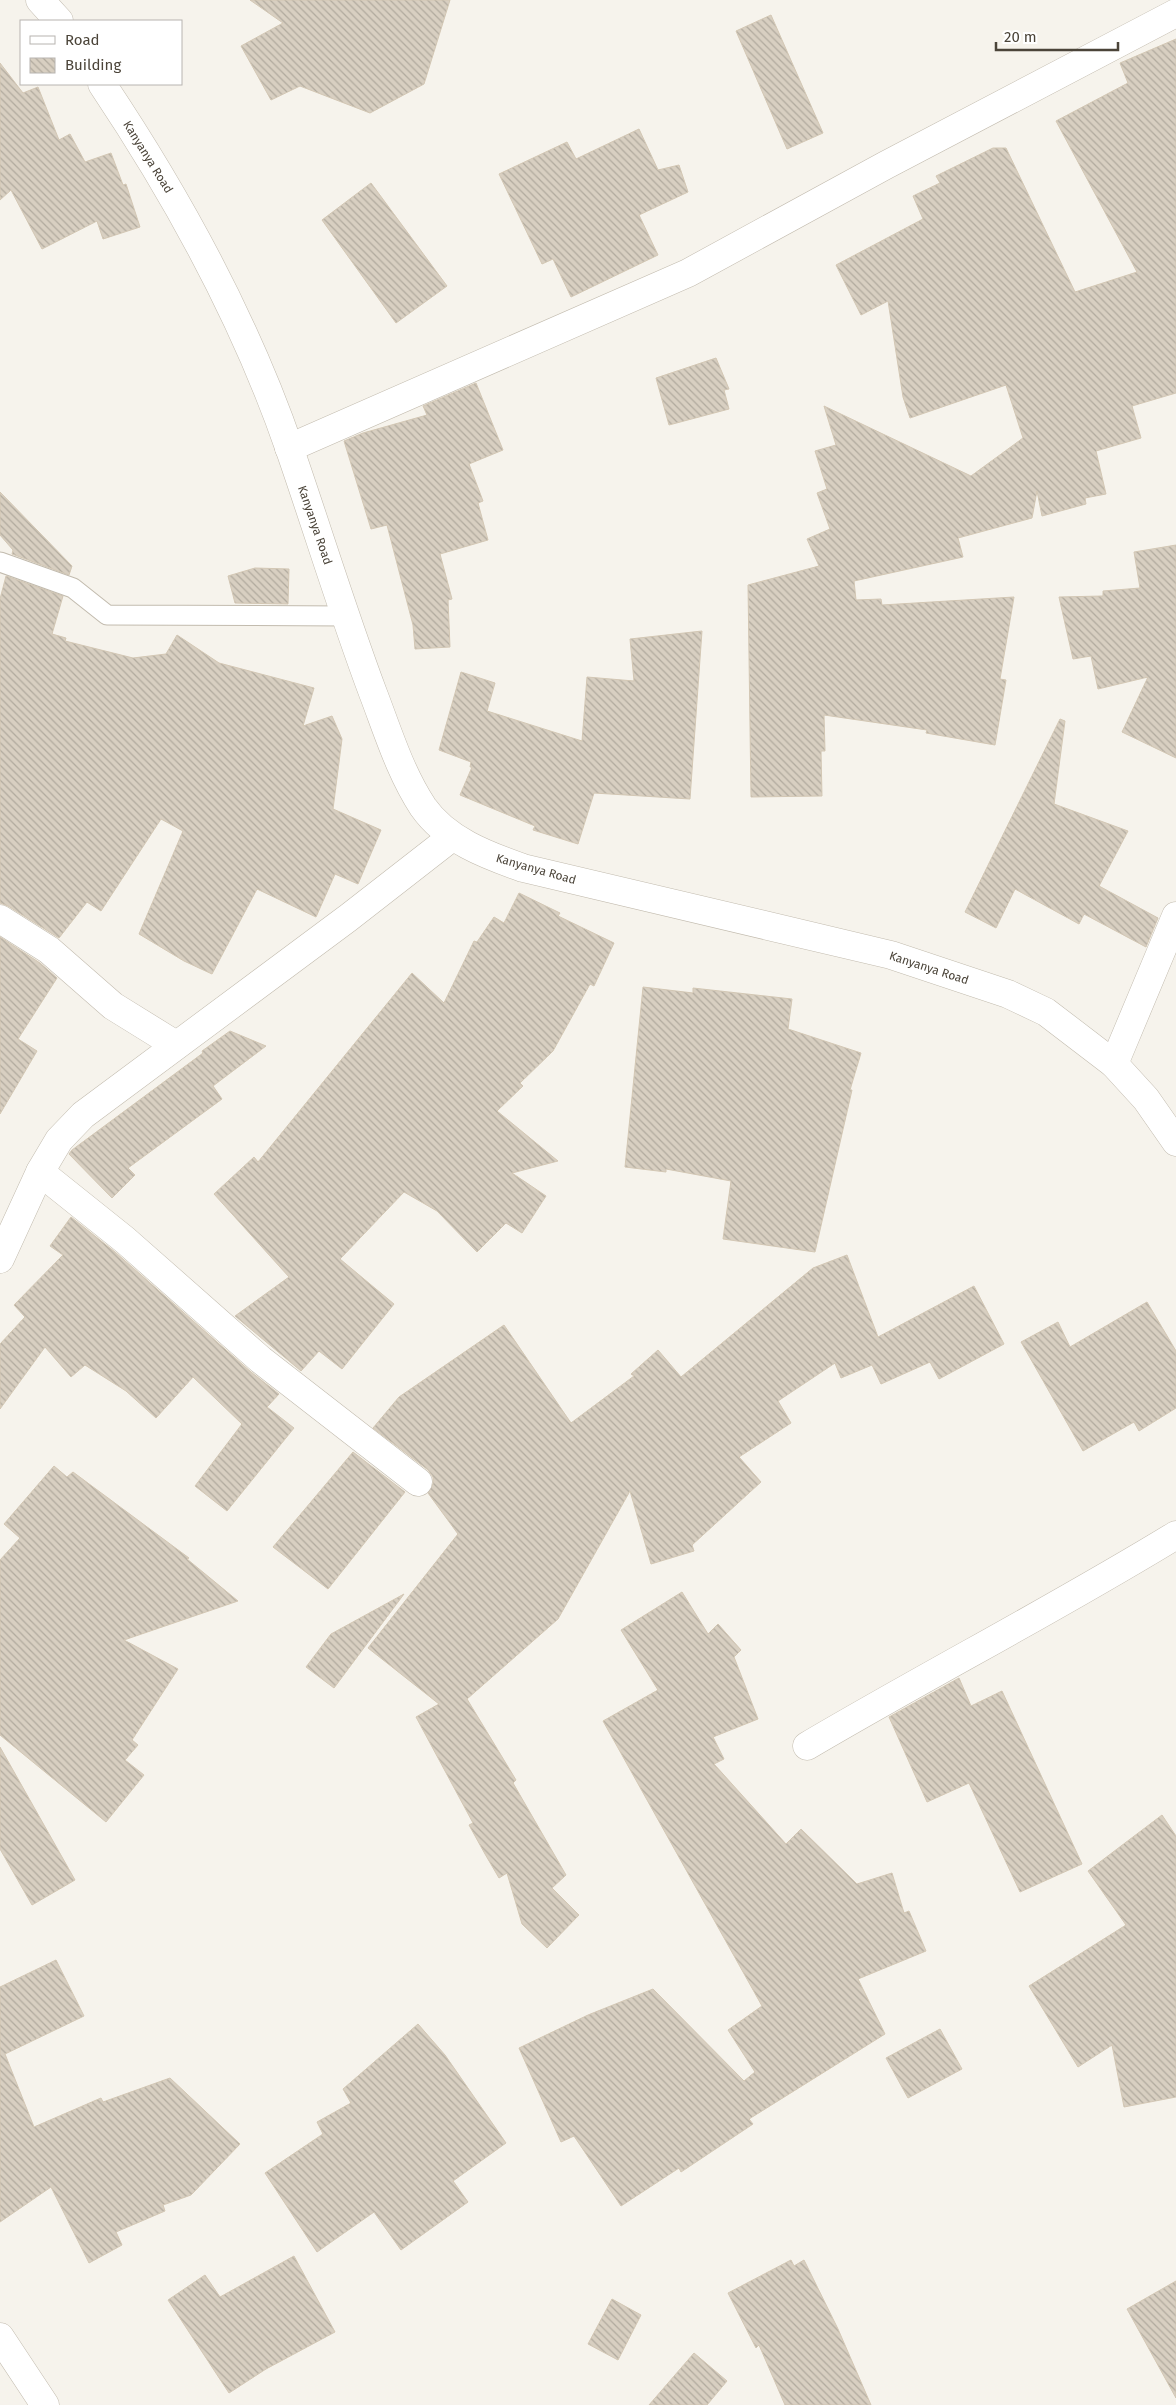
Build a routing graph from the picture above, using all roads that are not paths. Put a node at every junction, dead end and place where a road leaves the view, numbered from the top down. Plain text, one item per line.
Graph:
1 (40, 0) edge
2 (1176, 13) edge
3 (58, 20) edge
4 (103, 85) edge
5 (289, 448) junction
6 (0, 562) edge
7 (346, 616) junction
8 (452, 837) junction
9 (1176, 916) edge
10 (0, 919) edge
11 (176, 1046) junction
12 (1114, 1064) junction
13 (1176, 1142) edge
14 (40, 1172) junction
15 (0, 1259) edge
16 (418, 1482) dead end
17 (1176, 1535) edge
18 (807, 1746) dead end
19 (0, 2337) edge
20 (45, 2405) edge

1 - 3 street
2 - 5 street
4 - 5 street, Kanyanya Road
5 - 7 street, Kanyanya Road
6 - 7 lane
7 - 8 street, Kanyanya Road
8 - 11 street
8 - 12 street, Kanyanya Road
9 - 12 street
10 - 11 street
11 - 14 street
12 - 13 street, Kanyanya Road
14 - 15 street
14 - 16 street
17 - 18 street
19 - 20 street

